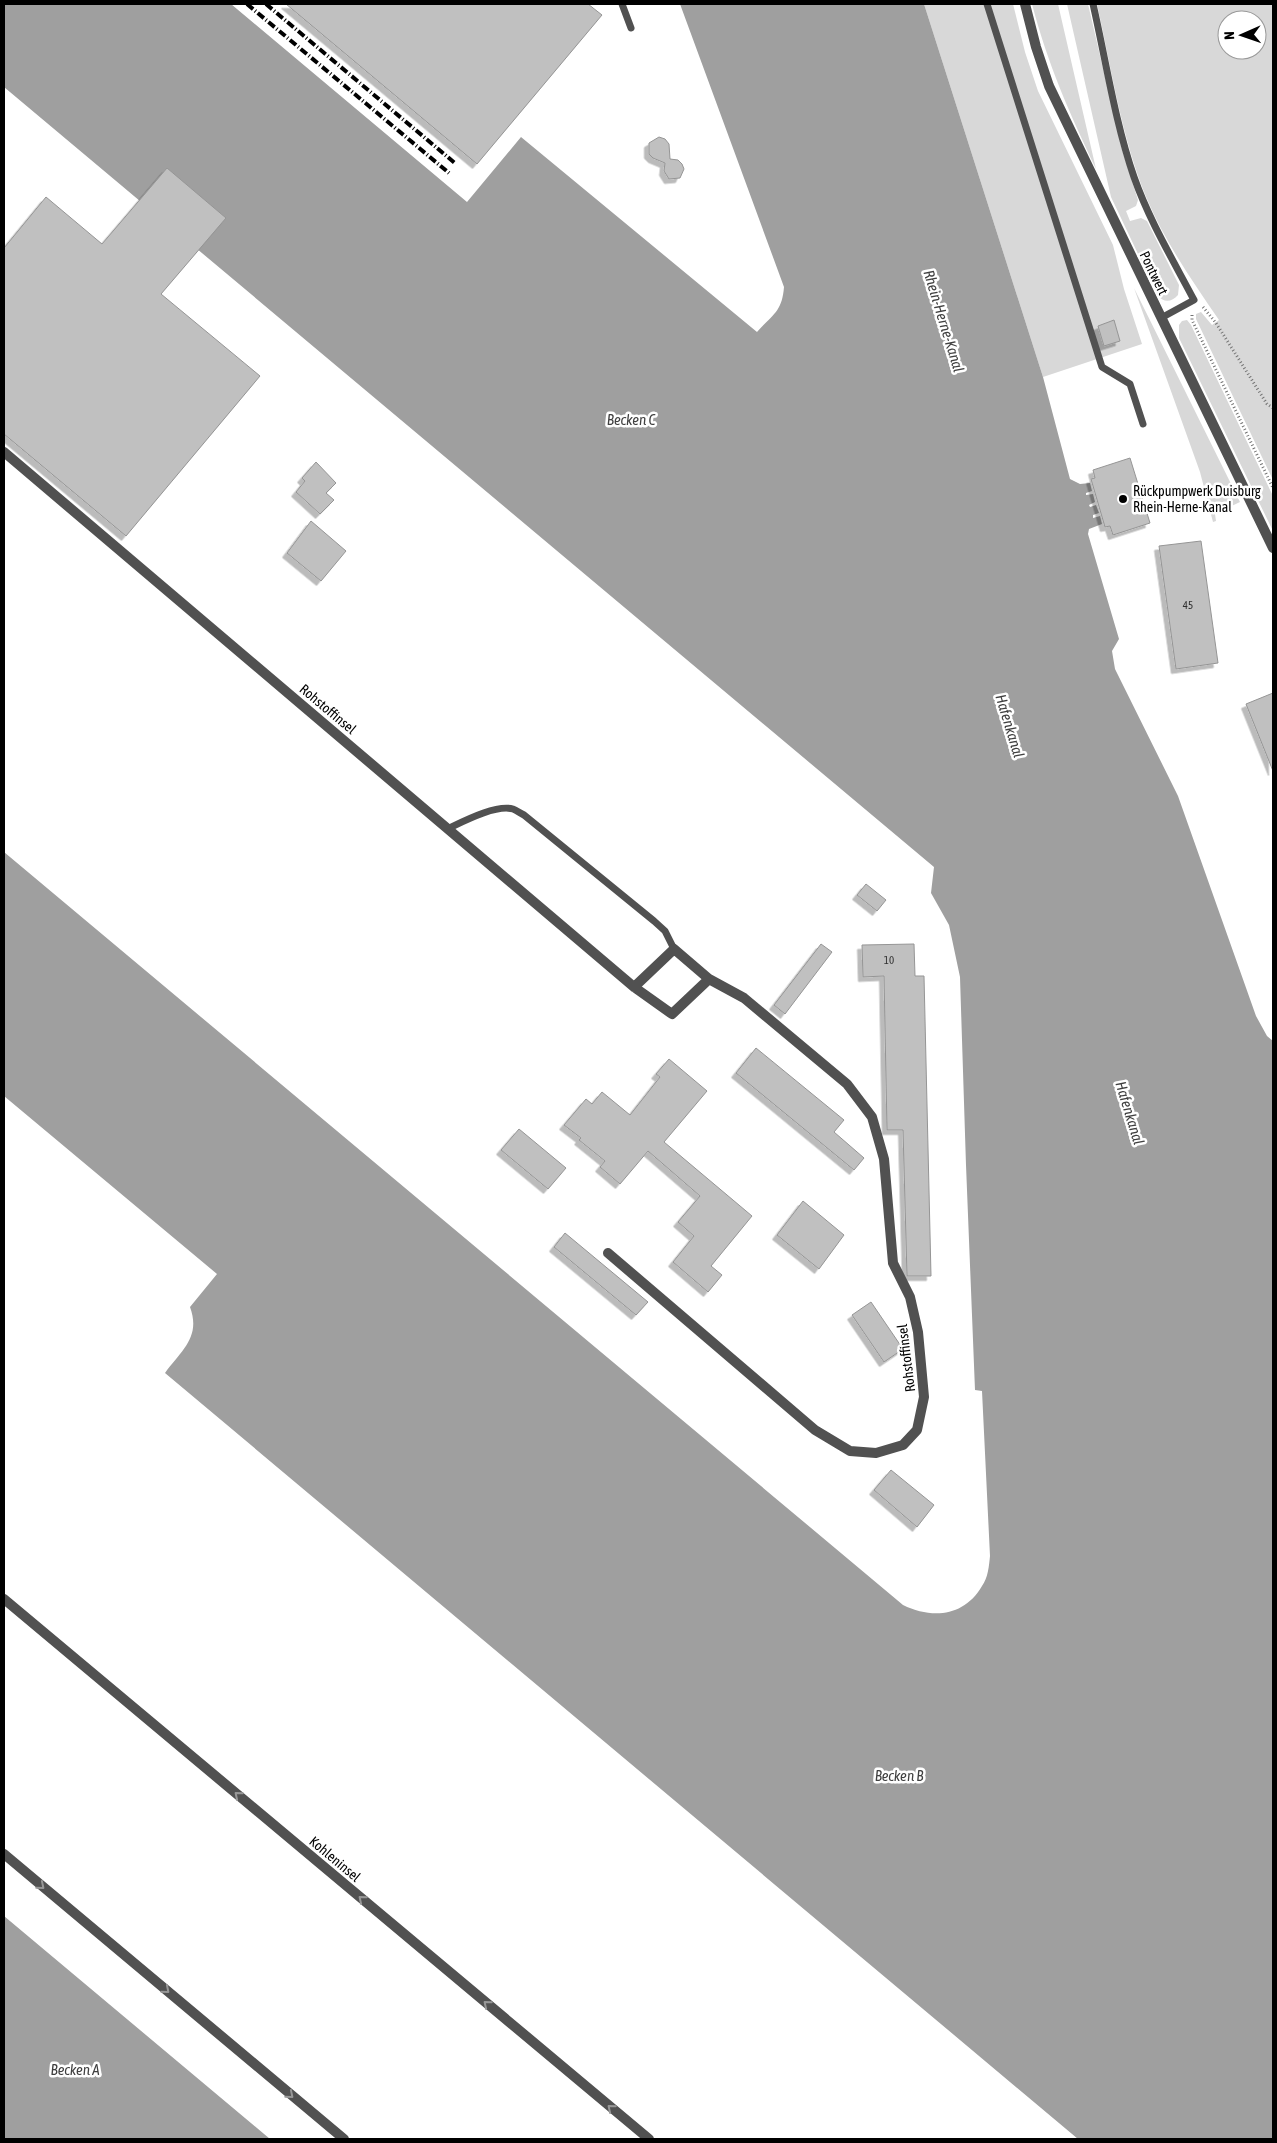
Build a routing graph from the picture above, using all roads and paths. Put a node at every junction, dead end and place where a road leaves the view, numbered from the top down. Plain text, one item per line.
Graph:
1 (622, 4) edge
2 (986, 4) edge
3 (1025, 4) edge
4 (1093, 4) edge
5 (631, 28) dead end
6 (1194, 300) junction
7 (1160, 318) junction
8 (1273, 408) edge
9 (1143, 424) dead end
10 (4, 452) edge
11 (1273, 488) edge
12 (1273, 548) edge
13 (447, 829) junction
14 (674, 949) junction
15 (709, 978) junction
16 (634, 987) junction
17 (608, 1253) dead end
18 (4, 1599) edge
19 (4, 1854) edge
20 (344, 2139) edge
21 (649, 2139) edge

1 - 5 lane
2 - 9 lane
3 - 7 street, Pontwert
4 - 6 lane
6 - 7 lane
6 - 8 path
6 - 11 path
7 - 12 street, Pontwert
10 - 13 street, Rohstoffinsel
13 - 14 lane
13 - 16 street, Rohstoffinsel
14 - 15 street, Rohstoffinsel
14 - 16 street
15 - 16 street, Rohstoffinsel
15 - 17 street, Rohstoffinsel
21 -> 18 street, Kohleninsel
19 -> 20 street

